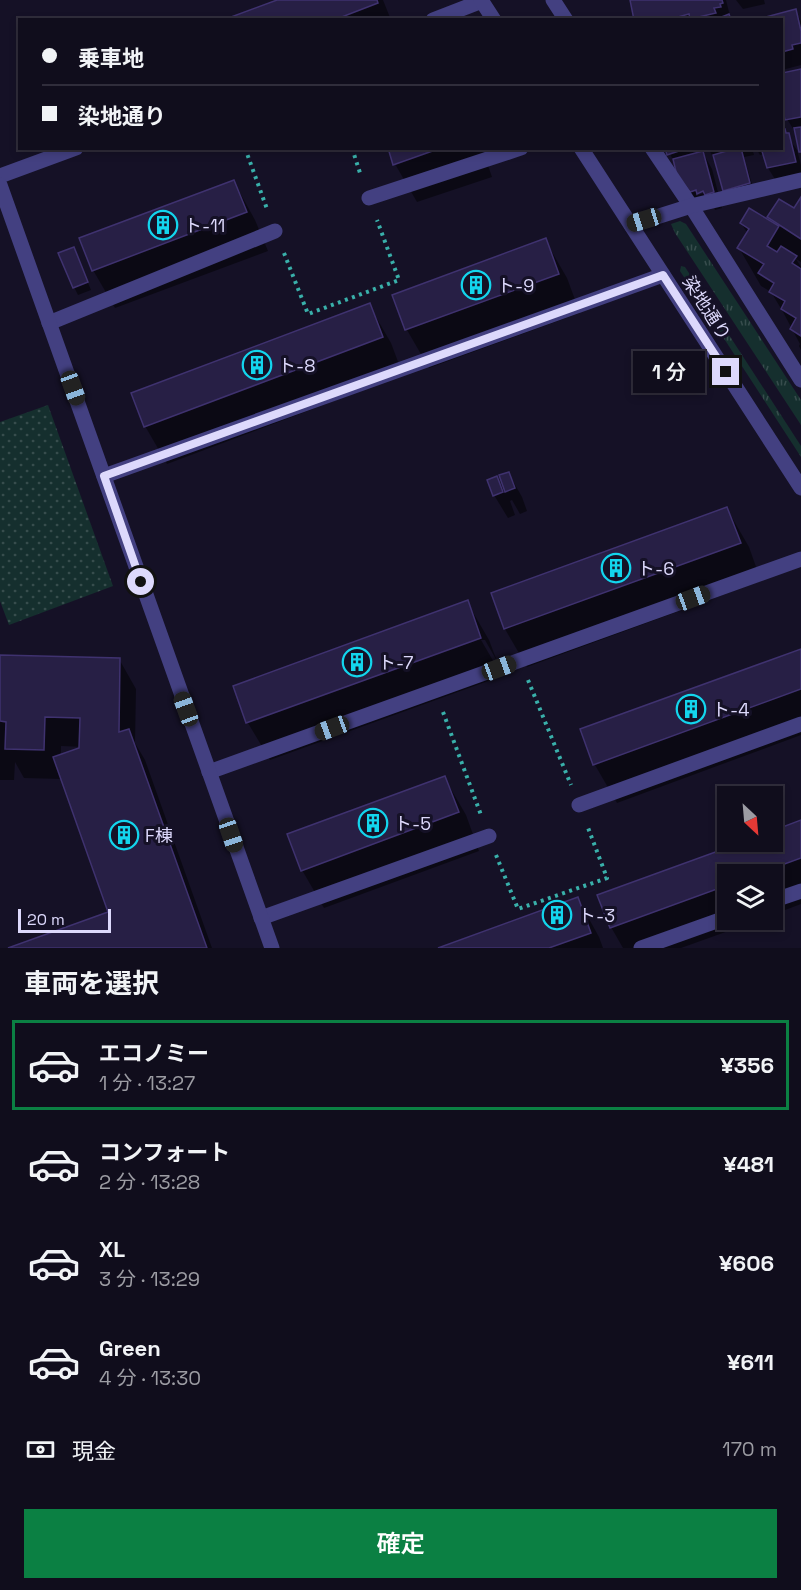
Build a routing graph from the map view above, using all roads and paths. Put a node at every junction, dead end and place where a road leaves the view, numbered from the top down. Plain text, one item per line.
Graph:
1 (482, 0) edge
2 (554, 0) edge
3 (438, 18) edge
4 (494, 18) edge
5 (565, 18) edge
6 (71, 150) edge
7 (246, 150) edge
8 (353, 150) edge
9 (515, 150) edge
10 (582, 150) edge
11 (653, 150) edge
12 (0, 176) edge
13 (801, 180) edge
14 (0, 185) edge
15 (369, 198) junction
16 (691, 206) junction
17 (631, 225) junction
18 (275, 231) junction
19 (663, 275) junction
20 (49, 323) junction
21 (801, 380) edge
22 (104, 476) junction
23 (801, 488) edge
24 (801, 559) edge
25 (520, 660) junction
26 (435, 691) junction
27 (801, 724) edge
28 (209, 772) junction
29 (579, 805) junction
30 (489, 836) junction
31 (801, 891) edge
32 (783, 897) edge
33 (261, 918) junction
34 (717, 921) edge
35 (272, 948) edge
36 (641, 948) edge

1 - 3 street
1 - 4 street
2 - 5 street
6 - 12 street
7 - 18 path
8 - 15 path
9 - 15 street
10 - 17 street, 染地通り
11 - 16 street
13 - 16 street
14 - 20 street
15 - 18 path
16 - 17 street
16 - 21 street
17 - 19 street, 染地通り
18 - 20 street
19 - 22 street
19 - 23 street, 染地通り
20 - 22 street
22 - 28 street
24 - 25 street
25 - 26 street
25 - 29 path
26 - 28 street
26 - 30 path
27 - 29 street
28 - 33 street
29 - 30 path
30 - 33 street
31 - 32 street
33 - 35 street
34 - 36 street

